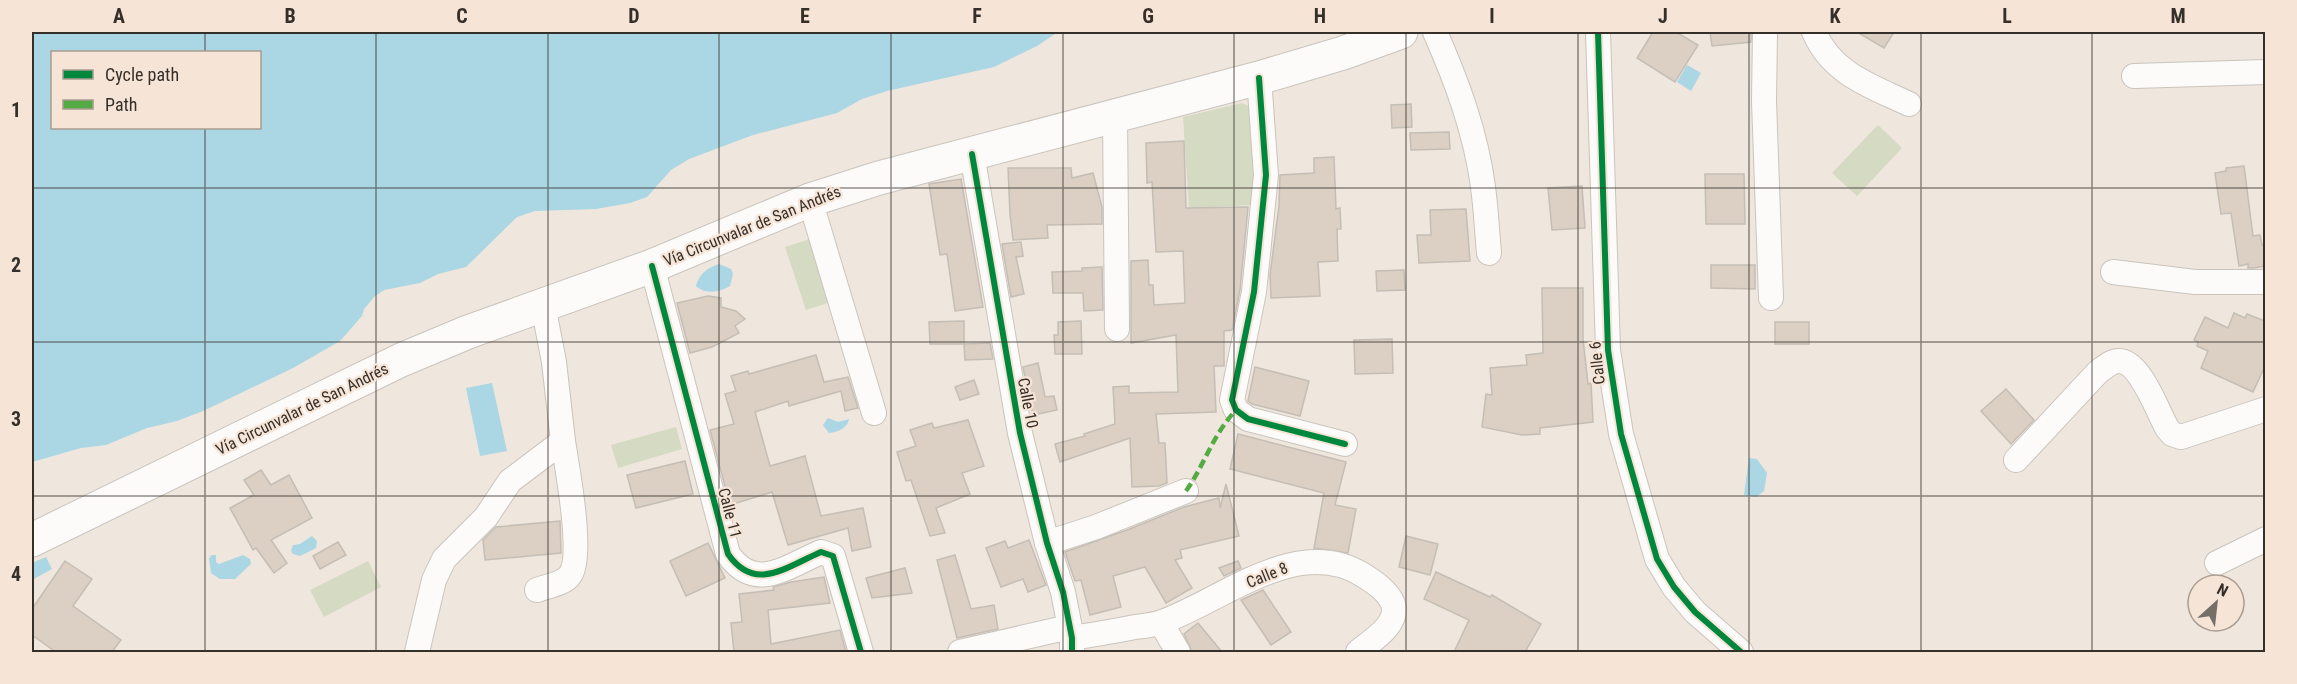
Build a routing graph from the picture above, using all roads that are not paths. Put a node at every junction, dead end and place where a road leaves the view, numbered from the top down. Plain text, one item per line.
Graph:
1 (1401, 32) edge
2 (1435, 32) edge
3 (1598, 32) edge
4 (1765, 32) edge
5 (1814, 32) edge
6 (2265, 72) edge
7 (2134, 76) dead end
8 (1259, 78) junction
9 (1910, 104) dead end
10 (1115, 116) junction
11 (972, 154) junction
12 (810, 200) junction
13 (1489, 253) dead end
14 (652, 266) junction
15 (2113, 272) dead end
16 (2265, 282) edge
17 (1772, 298) dead end
18 (543, 305) junction
19 (1118, 330) dead end
20 (2265, 409) edge
21 (874, 413) dead end
22 (563, 441) junction
23 (1345, 444) dead end
24 (2016, 460) dead end
25 (1185, 491) dead end
26 (2265, 539) edge
27 (32, 540) edge
28 (1047, 543) junction
29 (2217, 563) dead end
30 (537, 590) dead end
31 (1161, 623) junction
32 (1071, 639) edge
33 (417, 652) edge
34 (861, 652) edge
35 (960, 652) edge
36 (1178, 652) edge
37 (1358, 652) edge
38 (1741, 652) edge

1 - 8 highway, Vía Circunvalar de San Andrés
2 - 13 street
3 - 38 street, Calle 6
4 - 17 street
5 - 9 street
6 - 7 street
8 - 10 highway, Vía Circunvalar de San Andrés
8 - 23 street
10 - 11 highway, Vía Circunvalar de San Andrés
10 - 19 street
11 - 12 highway, Vía Circunvalar de San Andrés
11 - 28 street, Calle 10
12 - 14 highway, Vía Circunvalar de San Andrés
12 - 21 street
14 - 18 highway, Vía Circunvalar de San Andrés
14 - 34 street, Calle 11
15 - 16 street
18 - 22 street
18 - 27 highway, Vía Circunvalar de San Andrés
20 - 24 street
22 - 30 street
22 - 33 street
25 - 28 street
26 - 29 street
28 - 32 street, Calle 10
31 - 32 street, Calle 8
31 - 36 street
31 - 37 street, Calle 8
32 - 35 street, Calle 8

